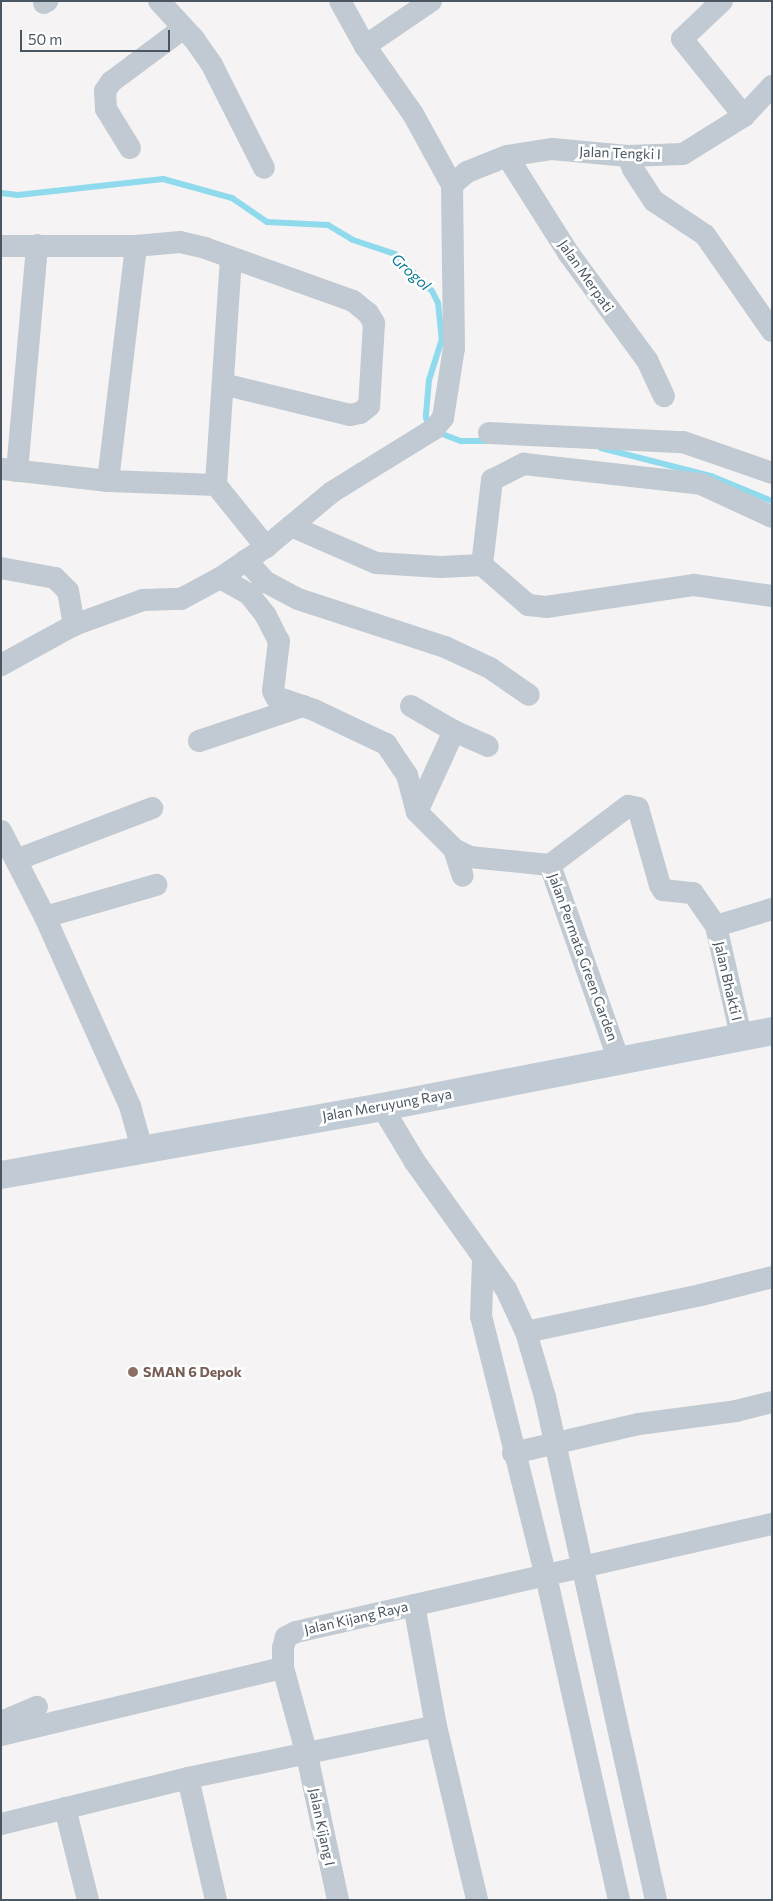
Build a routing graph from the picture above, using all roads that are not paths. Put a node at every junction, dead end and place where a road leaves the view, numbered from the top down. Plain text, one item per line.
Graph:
1 (159, 1) edge
2 (340, 1) edge
3 (431, 1) edge
4 (722, 1) edge
5 (182, 29) junction
6 (365, 46) junction
7 (772, 86) edge
8 (744, 116) junction
9 (130, 148) dead end
10 (507, 156) junction
11 (628, 156) junction
12 (264, 168) dead end
13 (452, 185) junction
14 (37, 245) junction
15 (1, 246) edge
16 (136, 246) junction
17 (232, 258) junction
18 (772, 331) edge
19 (223, 384) junction
20 (664, 396) dead end
21 (489, 433) dead end
22 (9, 470) edge
23 (772, 473) edge
24 (108, 481) junction
25 (216, 485) junction
26 (771, 510) edge
27 (291, 526) junction
28 (266, 547) junction
29 (482, 565) junction
30 (1, 568) edge
31 (233, 569) junction
32 (772, 596) edge
33 (74, 625) junction
34 (1, 665) edge
35 (529, 695) dead end
36 (303, 706) junction
37 (411, 706) dead end
38 (454, 731) junction
39 (199, 741) dead end
40 (488, 746) dead end
41 (152, 808) dead end
42 (417, 812) junction
43 (3, 837) edge
44 (454, 849) junction
45 (16, 860) junction
46 (550, 866) junction
47 (463, 876) dead end
48 (156, 885) dead end
49 (772, 909) edge
50 (45, 917) junction
51 (716, 926) junction
52 (772, 1031) edge
53 (741, 1036) junction
54 (620, 1061) junction
55 (382, 1107) junction
56 (142, 1149) junction
57 (1, 1175) edge
58 (482, 1260) junction
59 (772, 1277) edge
60 (526, 1332) junction
61 (772, 1402) edge
62 (554, 1444) junction
63 (513, 1454) junction
64 (772, 1524) edge
65 (580, 1568) junction
66 (546, 1576) junction
67 (414, 1605) junction
68 (284, 1668) junction
69 (37, 1707) dead end
70 (1, 1722) edge
71 (436, 1726) junction
72 (1, 1735) edge
73 (307, 1755) junction
74 (188, 1778) junction
75 (65, 1808) junction
76 (1, 1824) edge
77 (88, 1900) edge
78 (216, 1900) edge
79 (338, 1900) edge
80 (477, 1900) edge
81 (619, 1900) edge
82 (656, 1900) edge

1 - 5 street
2 - 6 street
3 - 6 street
4 - 8 street
5 - 9 street
5 - 12 street
6 - 13 street
7 - 8 street, Jalan Tengki I
8 - 11 street, Jalan Tengki I
10 - 11 street, Jalan Tengki I
10 - 13 street, Jalan Tengki I
10 - 20 street, Jalan Merpati
11 - 18 street
13 - 27 street
14 - 15 street
14 - 16 street
14 - 22 street
16 - 17 street
16 - 24 street
17 - 19 street
17 - 19 street
19 - 25 street
21 - 23 street
22 - 24 street
24 - 25 street
25 - 28 street
26 - 29 street
27 - 28 street
27 - 29 street
28 - 31 street
29 - 32 street
30 - 33 street
31 - 33 street
31 - 35 street
31 - 36 street, Jalan Permata Green Garden
33 - 34 street
36 - 39 street
36 - 42 street, Jalan Permata Green Garden
37 - 38 street
38 - 40 street
38 - 42 street
41 - 45 street
42 - 44 street, Jalan Permata Green Garden
43 - 45 street
44 - 46 street, Jalan Permata Green Garden
44 - 47 street
45 - 50 street
46 - 51 street
46 - 54 street, Jalan Permata Green Garden
48 - 50 street
49 - 51 street
50 - 56 street
51 - 53 street, Jalan Bhakti I
52 - 53 main road, Jalan Meruyung Raya
53 - 54 main road, Jalan Meruyung Raya
54 - 55 main road, Jalan Meruyung Raya
55 - 56 main road, Jalan Meruyung Raya
55 - 58 street
56 - 57 main road, Jalan Meruyung Raya
58 - 60 street
58 - 63 street
59 - 60 street
60 - 62 street
61 - 62 street
62 - 63 street
62 - 65 street
63 - 66 street
64 - 65 street, Jalan Kijang Raya
65 - 66 street, Jalan Kijang Raya
65 - 82 street
66 - 67 street, Jalan Kijang Raya
66 - 81 street
67 - 68 street, Jalan Kijang Raya
67 - 71 street
68 - 72 street
68 - 73 street, Jalan Kijang Raya
69 - 70 street
71 - 73 street
71 - 80 street
73 - 74 street
73 - 79 street, Jalan Kijang I
74 - 75 street
74 - 78 street
75 - 76 street
75 - 77 street

